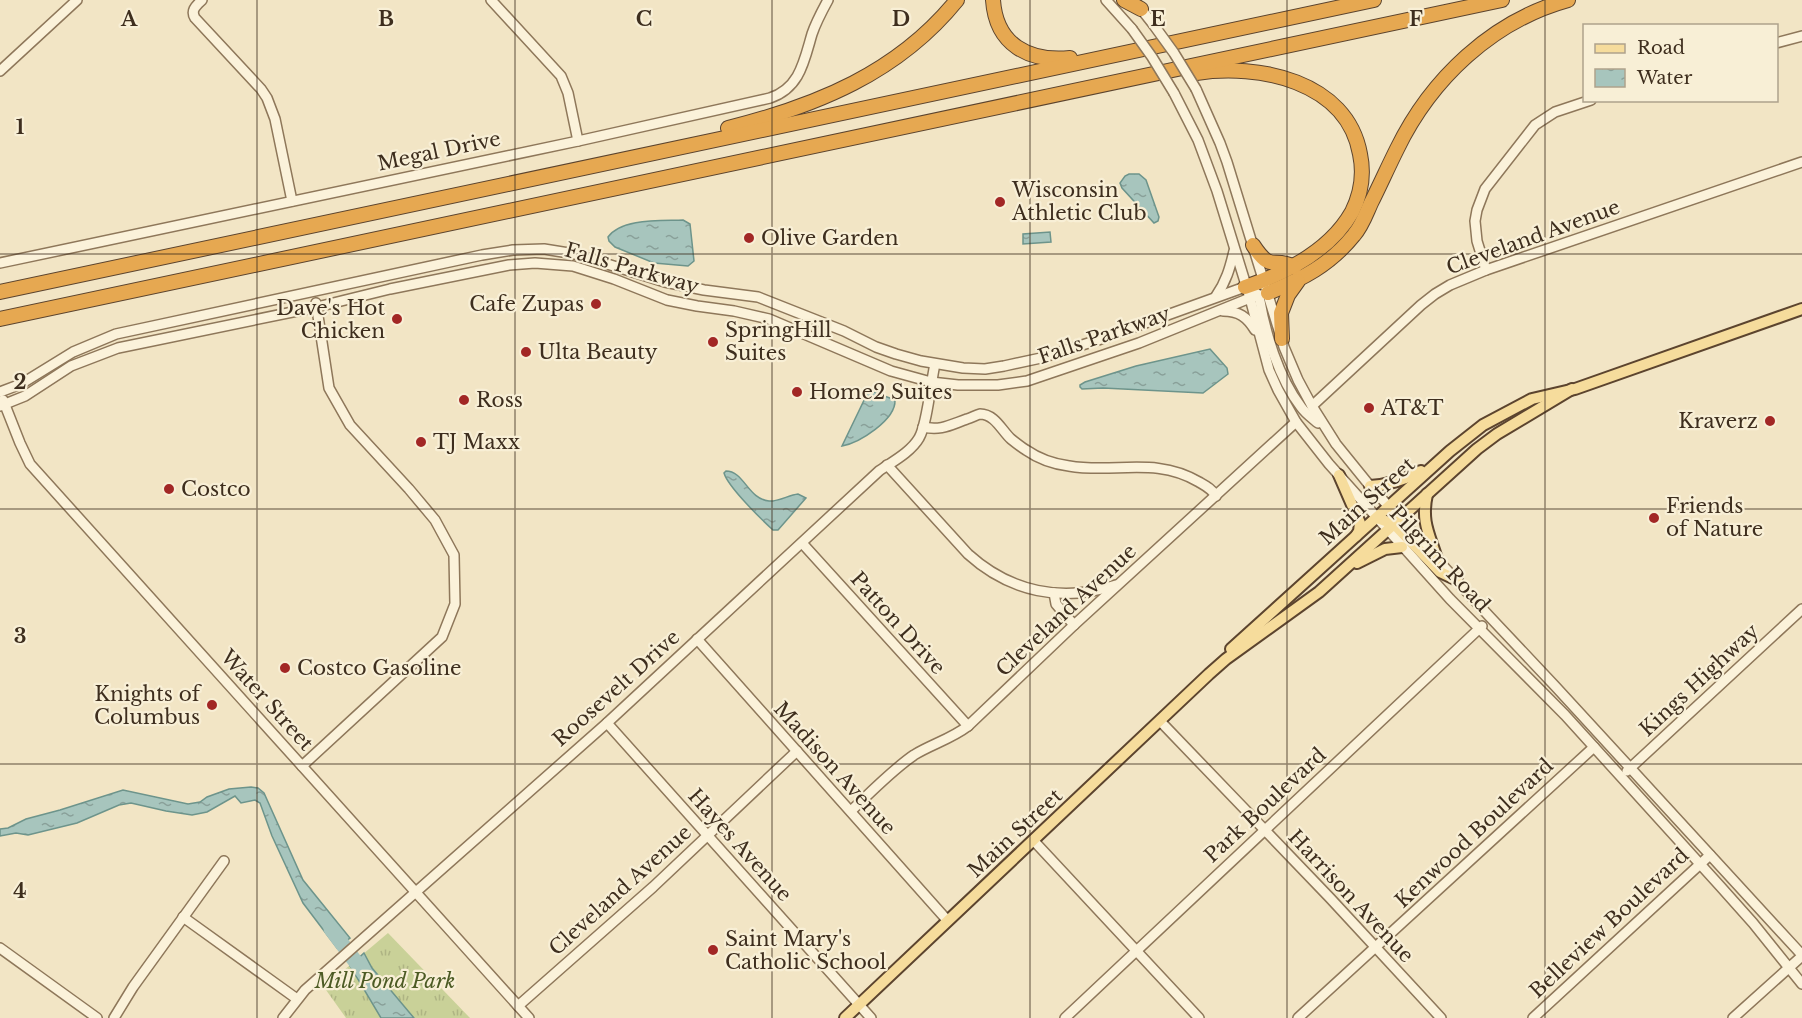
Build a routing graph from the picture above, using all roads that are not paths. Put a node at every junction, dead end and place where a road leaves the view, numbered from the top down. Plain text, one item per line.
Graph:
1 (202, 0) edge
2 (491, 0) edge
3 (828, 0) edge
4 (957, 0) edge
5 (993, 0) edge
6 (1106, 0) edge
7 (1124, 0) edge
8 (1374, 0) edge
9 (1502, 0) edge
10 (1568, 0) edge
11 (72, 2) edge
12 (1138, 4) edge
13 (1317, 12) junction
14 (1802, 36) edge
15 (1778, 43) edge
16 (0, 71) edge
17 (1585, 102) edge
18 (891, 130) junction
19 (578, 141) junction
20 (1802, 162) edge
21 (510, 184) junction
22 (292, 201) junction
23 (1253, 245) junction
24 (1234, 248) junction
25 (0, 263) edge
26 (1294, 267) junction
27 (1486, 270) junction
28 (1298, 281) junction
29 (1257, 291) junction
30 (0, 292) edge
31 (315, 292) junction
32 (1215, 297) junction
33 (317, 307) junction
34 (1802, 309) edge
35 (1220, 311) junction
36 (0, 319) edge
37 (1259, 338) junction
38 (1282, 339) junction
39 (935, 364) junction
40 (931, 382) junction
41 (1572, 389) junction
42 (0, 392) edge
43 (3, 405) edge
44 (1311, 406) junction
45 (1500, 415) junction
46 (1296, 422) junction
47 (1509, 426) junction
48 (923, 428) junction
49 (1327, 432) junction
50 (887, 465) junction
51 (1435, 465) junction
52 (1339, 476) junction
53 (1371, 486) junction
54 (1427, 494) junction
55 (1216, 496) junction
56 (1390, 506) junction
57 (1377, 518) junction
58 (1394, 524) junction
59 (1355, 538) junction
60 (802, 543) junction
61 (1402, 547) junction
62 (1437, 559) junction
63 (1341, 572) junction
64 (1456, 580) junction
65 (1120, 584) junction
66 (1053, 593) junction
67 (1802, 609) edge
68 (1491, 618) junction
69 (1074, 625) junction
70 (1480, 628) junction
71 (697, 639) junction
72 (1209, 674) junction
73 (1575, 707) junction
74 (1565, 715) junction
75 (1160, 721) junction
76 (607, 723) junction
77 (968, 726) junction
78 (1594, 747) junction
79 (797, 751) junction
80 (302, 766) junction
81 (1631, 768) junction
82 (1621, 777) junction
83 (851, 811) junction
84 (1264, 831) junction
85 (708, 835) junction
86 (1033, 840) junction
87 (1710, 855) junction
88 (224, 861) dead end
89 (1701, 865) junction
90 (416, 892) junction
91 (183, 917) junction
92 (947, 920) junction
93 (1375, 947) junction
94 (0, 948) edge
95 (1137, 950) junction
96 (1802, 956) edge
97 (1789, 968) junction
98 (1802, 984) edge
99 (297, 999) junction
100 (858, 1005) junction
101 (518, 1006) junction
102 (97, 1018) edge
103 (114, 1018) edge
104 (283, 1018) edge
105 (529, 1018) edge
106 (845, 1018) edge
107 (872, 1018) edge
108 (1065, 1018) edge
109 (1199, 1018) edge
110 (1298, 1018) edge
111 (1441, 1018) edge
112 (1533, 1018) edge
113 (1733, 1018) edge

1 - 22 street
2 - 19 street
3 - 19 street, Megal Drive
4 - 21 highway
5 - 13 highway
6 - 24 street, Pilgrim Road, bridge
7 - 12 highway
8 - 13 highway
9 - 18 highway
10 - 28 highway
11 - 16 street
12 - 23 street, Pilgrim Road, bridge
13 - 21 highway
14 - 15 street
17 - 27 street
18 - 26 highway
18 - 36 highway
19 - 22 street, Megal Drive
20 - 27 street, Cleveland Avenue
21 - 30 highway
22 - 25 street, Megal Drive
23 - 26 highway
23 - 29 street, Pilgrim Road
24 - 29 street, Pilgrim Road
24 - 32 street
26 - 29 highway
27 - 44 street, Cleveland Avenue
28 - 29 highway
28 - 38 highway
29 - 32 street, Falls Parkway
29 - 35 street, Falls Parkway
29 - 37 street, Pilgrim Road
29 - 38 street, Pilgrim Road
29 - 49 street
31 - 33 street
31 - 39 street, Falls Parkway
31 - 42 street, Falls Parkway
32 - 39 street, Falls Parkway
33 - 40 street, Falls Parkway
33 - 43 street, Falls Parkway
33 - 80 street
34 - 41 main road, Main Street
35 - 37 street
35 - 40 street, Falls Parkway
37 - 46 street, Pilgrim Road
38 - 44 street, Pilgrim Road
39 - 40 street, Roosevelt Drive
40 - 48 street, Roosevelt Drive
41 - 45 main road, Main Street
41 - 47 main road, Main Street
42 - 43 street, Water Street
43 - 80 street, Water Street
44 - 49 street, Pilgrim Road
45 - 47 main road
45 - 51 main road, Main Street
46 - 52 street, Pilgrim Road
46 - 55 street, Cleveland Avenue
47 - 54 main road, Main Street
48 - 50 street, Roosevelt Drive
48 - 55 street
49 - 53 street, Pilgrim Road
50 - 60 street, Roosevelt Drive
50 - 66 street
51 - 53 main road
51 - 56 main road, Main Street
52 - 57 street, Pilgrim Road
52 - 59 main road
53 - 56 street, Pilgrim Road
54 - 58 main road, Main Street
54 - 62 main road
55 - 65 street, Cleveland Avenue
56 - 57 main road, Main Street
56 - 58 street, Pilgrim Road
57 - 58 main road
57 - 59 main road, Main Street
58 - 61 street, Pilgrim Road
58 - 62 street, Pilgrim Road
58 - 63 main road, Main Street
58 - 64 main road
59 - 72 main road, Main Street
60 - 71 street, Roosevelt Drive
60 - 77 street, Patton Drive
61 - 63 main road
61 - 70 street, Pilgrim Road
62 - 64 street, Pilgrim Road
63 - 72 main road, Main Street
64 - 68 street, Pilgrim Road
65 - 66 street
65 - 69 street, Cleveland Avenue
66 - 69 street
67 - 81 street, Kings Highway
68 - 70 street, Park Boulevard
68 - 73 street, Pilgrim Road
69 - 77 street, Cleveland Avenue
70 - 74 street, Pilgrim Road
70 - 84 street, Park Boulevard
71 - 76 street, Roosevelt Drive
71 - 79 street, Madison Avenue
72 - 75 main road, Main Street
73 - 74 street
73 - 81 street, Pilgrim Road
74 - 78 street, Pilgrim Road
75 - 84 street, Harrison Avenue
75 - 86 main road, Main Street
76 - 85 street, Hayes Avenue
76 - 90 street, Roosevelt Drive
77 - 83 street, Cleveland Avenue
78 - 82 street, Pilgrim Road
78 - 93 street, Kenwood Boulevard
79 - 83 street, Madison Avenue
79 - 85 street, Cleveland Avenue
80 - 90 street, Water Street
81 - 82 street, Kings Highway
81 - 87 street, Pilgrim Road
82 - 89 street, Pilgrim Road
83 - 92 street, Madison Avenue
84 - 93 street, Harrison Avenue
84 - 95 street, Park Boulevard
85 - 100 street, Hayes Avenue
85 - 101 street, Cleveland Avenue
86 - 92 main road, Main Street
86 - 95 street
87 - 89 street, Belleview Boulevard
87 - 96 street, Pilgrim Road
88 - 91 street
89 - 97 street, Pilgrim Road
89 - 112 street, Belleview Boulevard
90 - 99 street, Roosevelt Drive
90 - 101 street, Water Street
91 - 99 street
91 - 103 street
92 - 100 main road, Main Street
93 - 110 street, Kenwood Boulevard
93 - 111 street, Harrison Avenue
94 - 102 street
95 - 108 street, Park Boulevard
95 - 109 street
96 - 97 street
97 - 98 street, Pilgrim Road
97 - 113 street
99 - 104 street, Roosevelt Drive
100 - 106 main road, Main Street
100 - 107 street, Hayes Avenue
101 - 105 street, Water Street

